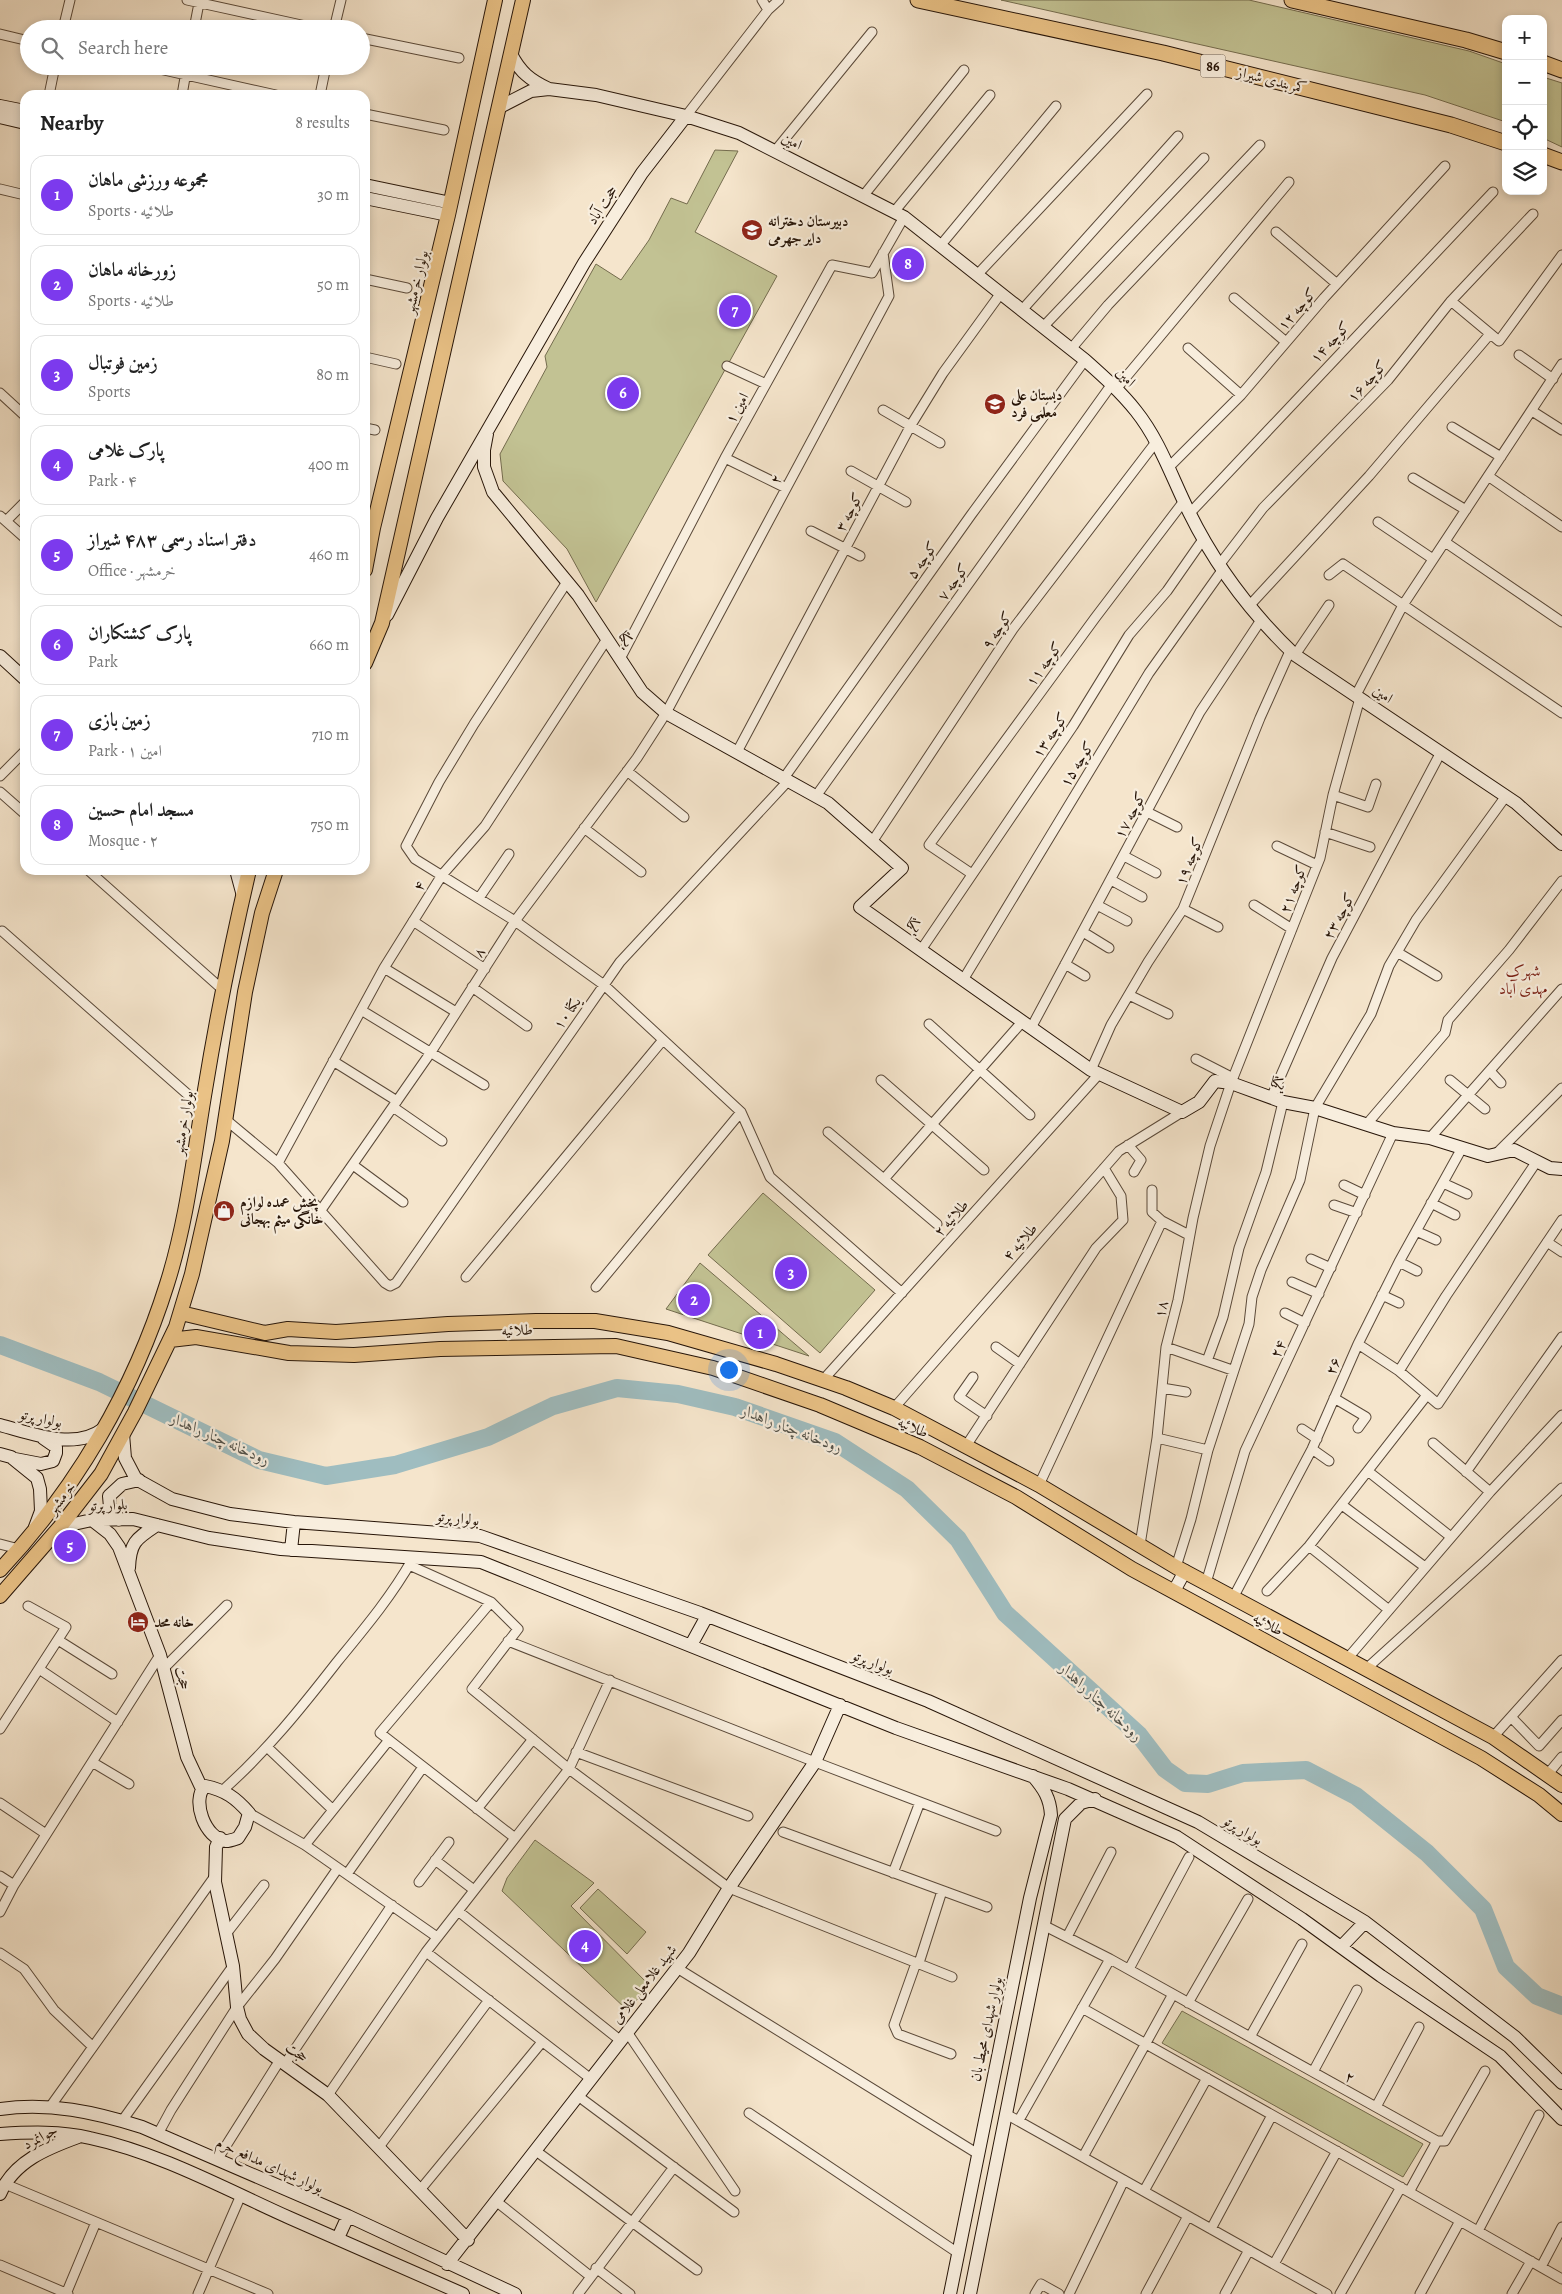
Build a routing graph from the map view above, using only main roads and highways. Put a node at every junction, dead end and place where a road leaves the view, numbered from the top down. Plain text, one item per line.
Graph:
1 (495, 0) edge
2 (523, 0) edge
3 (918, 0) edge
4 (1292, 0) edge
5 (1502, 51) edge
6 (1547, 63) edge
7 (1562, 70) edge
8 (1502, 142) edge
9 (1547, 156) edge
10 (1562, 162) edge
11 (370, 543) edge
12 (370, 651) edge
13 (248, 875) edge
14 (274, 875) edge
15 (181, 1313) junction
16 (170, 1340) junction
17 (118, 1404) joint
18 (0, 1570) edge
19 (0, 1596) edge
20 (1562, 1785) edge
21 (1562, 1814) edge

1 - 11 main road, بولوار خرمشهر
2 - 12 main road
3 - 8 highway, کمربندی شیراز / 86
4 - 5 highway
6 - 7 highway
9 - 10 highway
13 - 17 main road, بولوار خرمشهر
14 - 15 main road, خرمشهر
15 - 16 main road, خرمشهر
15 - 20 main road, طلائیه
16 - 19 main road, خرمشهر
16 - 21 main road, طلائیه
17 - 18 main road, خرمشهر

